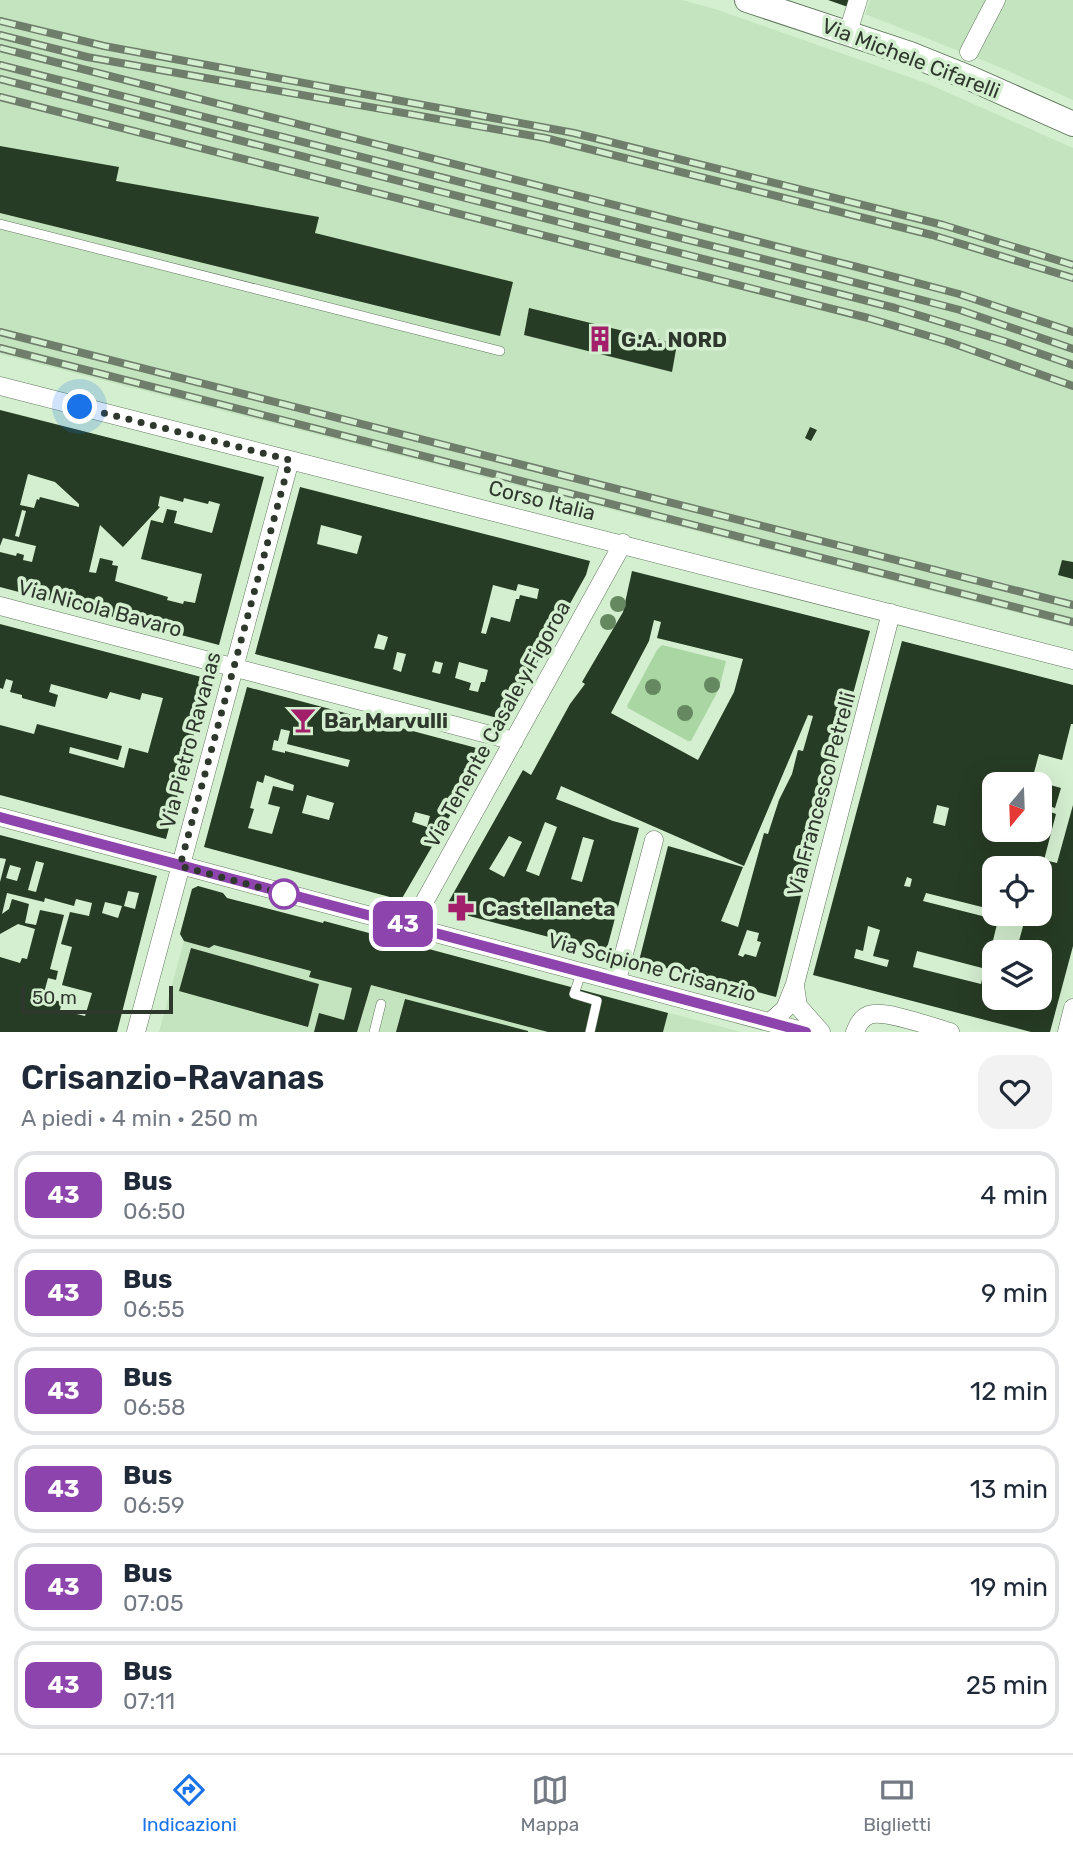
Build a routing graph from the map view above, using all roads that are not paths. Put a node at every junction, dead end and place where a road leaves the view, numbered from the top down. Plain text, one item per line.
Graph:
1 (747, 0) edge
2 (858, 0) edge
3 (996, 0) edge
4 (848, 32) junction
5 (969, 52) dead end
6 (1073, 124) edge
7 (0, 224) edge
8 (500, 351) dead end
9 (0, 386) edge
10 (290, 460) junction
11 (624, 543) junction
12 (0, 606) edge
13 (891, 613) junction
14 (1073, 660) edge
15 (233, 667) junction
16 (514, 741) junction
17 (0, 817) edge
18 (654, 840) dead end
19 (180, 866) junction
20 (411, 926) junction
21 (582, 971) junction
22 (617, 981) junction
23 (794, 986) junction
24 (381, 1004) dead end
25 (1073, 1008) edge
26 (770, 1022) junction
27 (136, 1032) edge
28 (374, 1032) edge
29 (590, 1032) edge
30 (806, 1032) edge
31 (821, 1032) edge
32 (855, 1032) edge
33 (950, 1032) edge
34 (1067, 1032) edge

1 - 4 main road, Via Michele Cifarelli
2 - 4 street
3 - 5 street
4 - 6 main road, Via Michele Cifarelli
7 - 8 lane
9 - 10 street, Corso Italia
10 - 11 street, Corso Italia
10 - 15 street, Via Pietro Ravanas
11 - 13 street, Corso Italia
11 - 16 street, Via Tenente Casale y Figoroa
12 - 15 street, Via Nicola Bavaro
13 - 14 street, Corso Italia
13 - 23 street, Via Francesco Petrelli
15 - 16 street, Via Nicola Bavaro
15 - 19 street, Via Pietro Ravanas
16 - 20 street, Via Tenente Casale y Figoroa
17 - 19 street, Via Scipione Crisanzio
18 - 22 street
19 - 20 street, Via Scipione Crisanzio
19 - 27 street, Via Pietro Ravanas
20 - 21 street, Via Scipione Crisanzio
21 - 22 street, Via Scipione Crisanzio
21 - 29 lane
22 - 26 street, Via Scipione Crisanzio
23 - 26 street, Via Francesco Petrelli
23 - 31 street
24 - 28 lane
25 - 34 street
26 - 30 street, Via Scipione Crisanzio
32 - 33 street

